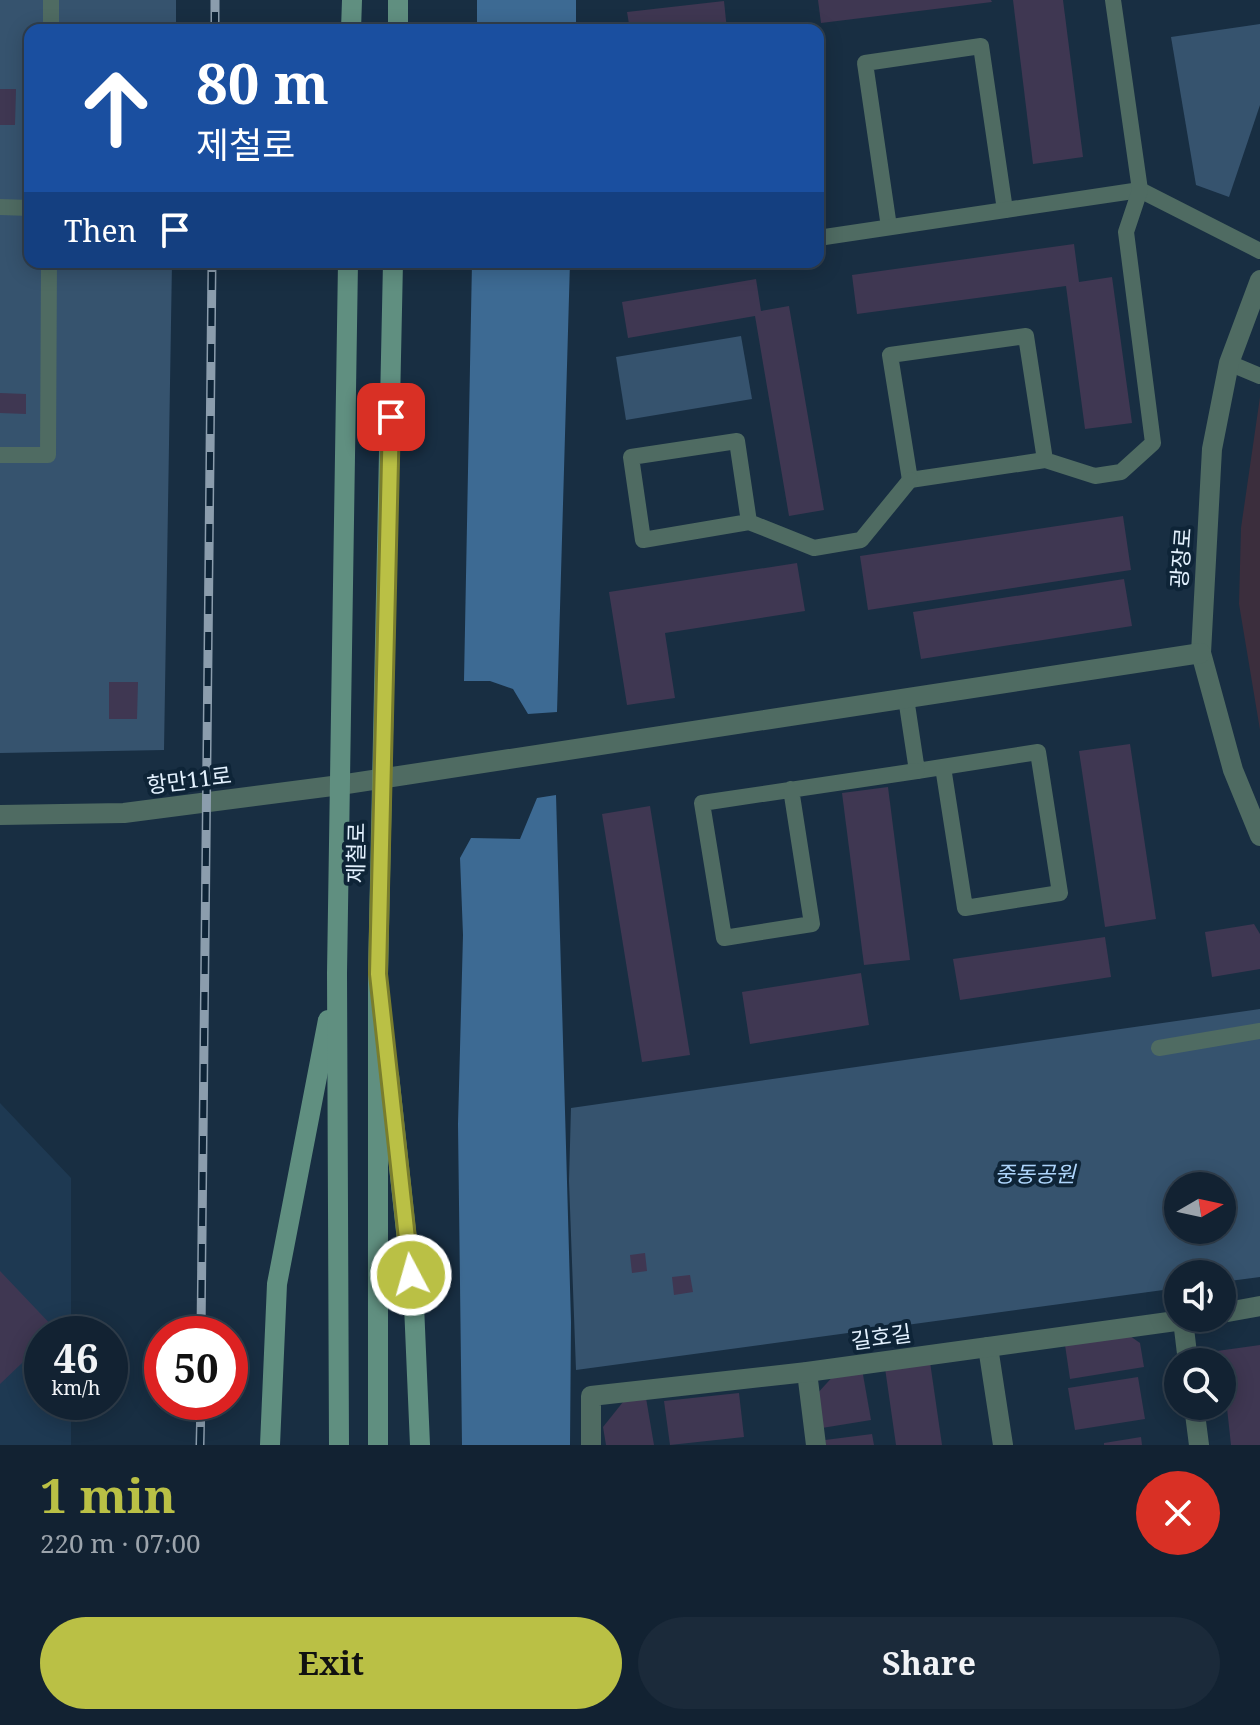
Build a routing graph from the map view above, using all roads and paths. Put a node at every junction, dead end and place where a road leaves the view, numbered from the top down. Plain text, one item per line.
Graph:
1 (51, 0) edge
2 (352, 0) edge
3 (398, 0) edge
4 (1113, 0) edge
5 (51, 24) edge
6 (351, 24) edge
7 (398, 24) edge
8 (1140, 190) junction
9 (0, 207) edge
10 (24, 208) edge
11 (1005, 210) junction
12 (889, 227) junction
13 (824, 237) edge
14 (1260, 251) edge
15 (49, 268) edge
16 (348, 268) edge
17 (393, 268) edge
18 (1260, 280) edge
19 (1229, 363) junction
20 (1260, 376) edge
21 (0, 455) edge
22 (1045, 460) junction
23 (910, 480) junction
24 (749, 522) junction
25 (1201, 653) junction
26 (906, 698) junction
27 (943, 767) junction
28 (917, 771) junction
29 (382, 778) junction
30 (340, 785) junction
31 (791, 789) junction
32 (0, 815) edge
33 (1260, 836) edge
34 (337, 973) junction
35 (378, 974) junction
36 (1260, 1031) edge
37 (1159, 1048) dead end
38 (1260, 1306) edge
39 (1236, 1310) edge
40 (1164, 1322) edge
41 (988, 1347) junction
42 (807, 1372) junction
43 (1196, 1420) edge
44 (270, 1445) edge
45 (339, 1445) edge
46 (378, 1445) edge
47 (420, 1445) edge
48 (591, 1445) edge
49 (816, 1445) edge
50 (1003, 1445) edge
51 (1199, 1445) edge

1 - 5 lane
2 - 6 main road
3 - 7 main road
4 - 8 lane
8 - 11 lane
8 - 14 lane
8 - 22 lane
9 - 10 lane
11 - 12 lane
11 - 12 lane
12 - 13 lane
15 - 21 lane
16 - 30 main road, 제철로
17 - 29 main road, 제철로
18 - 19 street, 광장로
19 - 20 lane
19 - 25 street, 광장로
22 - 23 lane
22 - 23 lane
23 - 24 lane
24 - 24 lane
25 - 26 street, 항만11로
25 - 33 street, 광장로
26 - 28 lane
26 - 29 street, 항만11로
27 - 27 lane
27 - 28 lane
28 - 31 lane
29 - 30 street, 항만11로
29 - 35 main road, 제철로
30 - 32 street, 항만11로
30 - 34 main road, 제철로
31 - 31 lane
34 - 44 main road
34 - 45 main road, 제철로
35 - 46 main road, 제철로
35 - 47 main road
36 - 37 lane
38 - 39 street
40 - 41 street, 길호길
41 - 42 street, 길호길
41 - 50 street
42 - 48 street, 길호길
42 - 49 street
43 - 51 street

